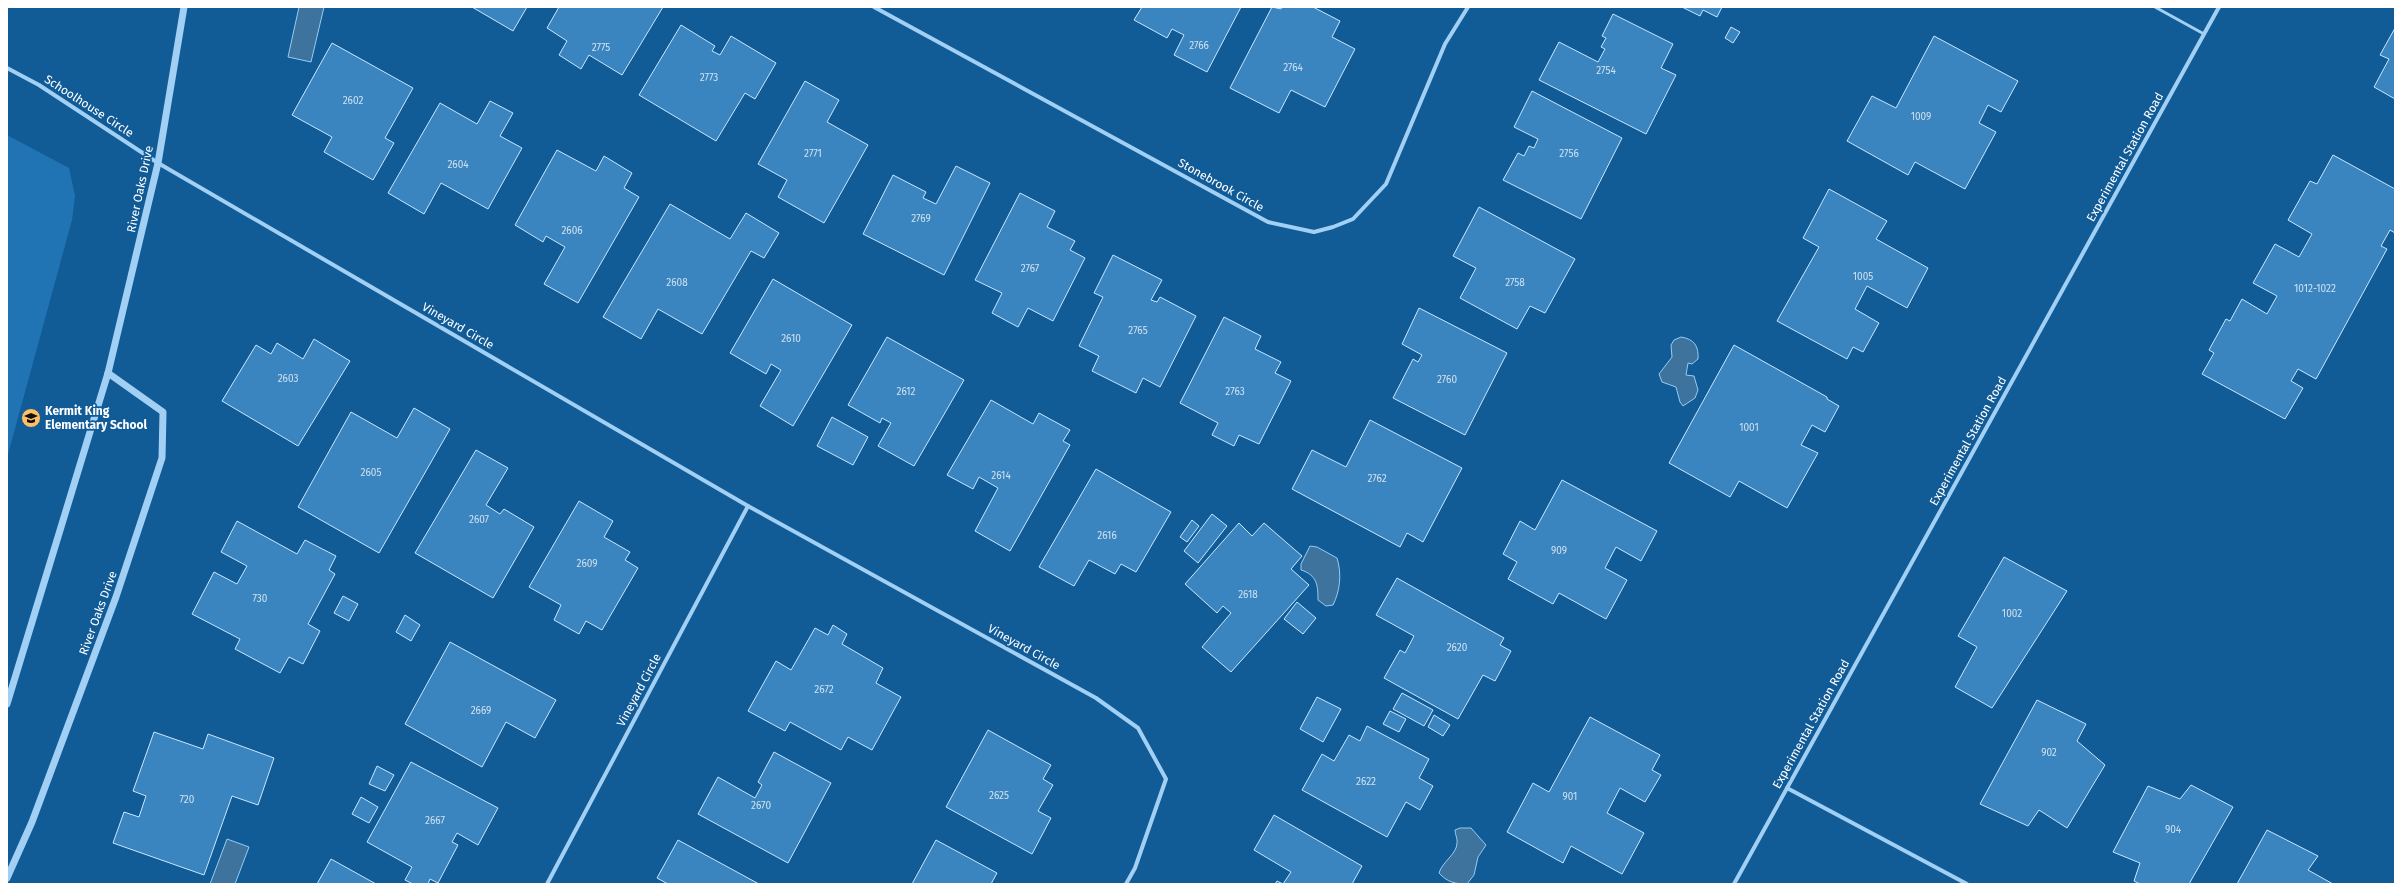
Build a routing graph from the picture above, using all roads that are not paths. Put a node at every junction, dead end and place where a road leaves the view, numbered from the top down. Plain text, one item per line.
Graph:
1 (184, 7) edge
2 (874, 7) edge
3 (1468, 7) edge
4 (2155, 7) edge
5 (2219, 7) edge
6 (2204, 34) junction
7 (7, 68) edge
8 (158, 163) junction
9 (108, 373) junction
10 (748, 506) junction
11 (7, 704) edge
12 (1787, 788) junction
13 (7, 878) edge
14 (547, 884) edge
15 (1126, 884) edge
16 (1734, 884) edge
17 (1967, 884) edge

1 - 8 street, River Oaks Drive
2 - 3 street, Stonebrook Circle
4 - 6 lane
5 - 6 street, Experimental Station Road
6 - 12 street, Experimental Station Road
7 - 8 street, Schoolhouse Circle
8 - 9 street, River Oaks Drive
8 - 10 street, Vineyard Circle
9 - 11 street, River Oaks Drive
9 - 13 street, River Oaks Drive
10 - 14 street, Vineyard Circle
10 - 15 street, Vineyard Circle
12 - 16 street, Experimental Station Road
12 - 17 street

